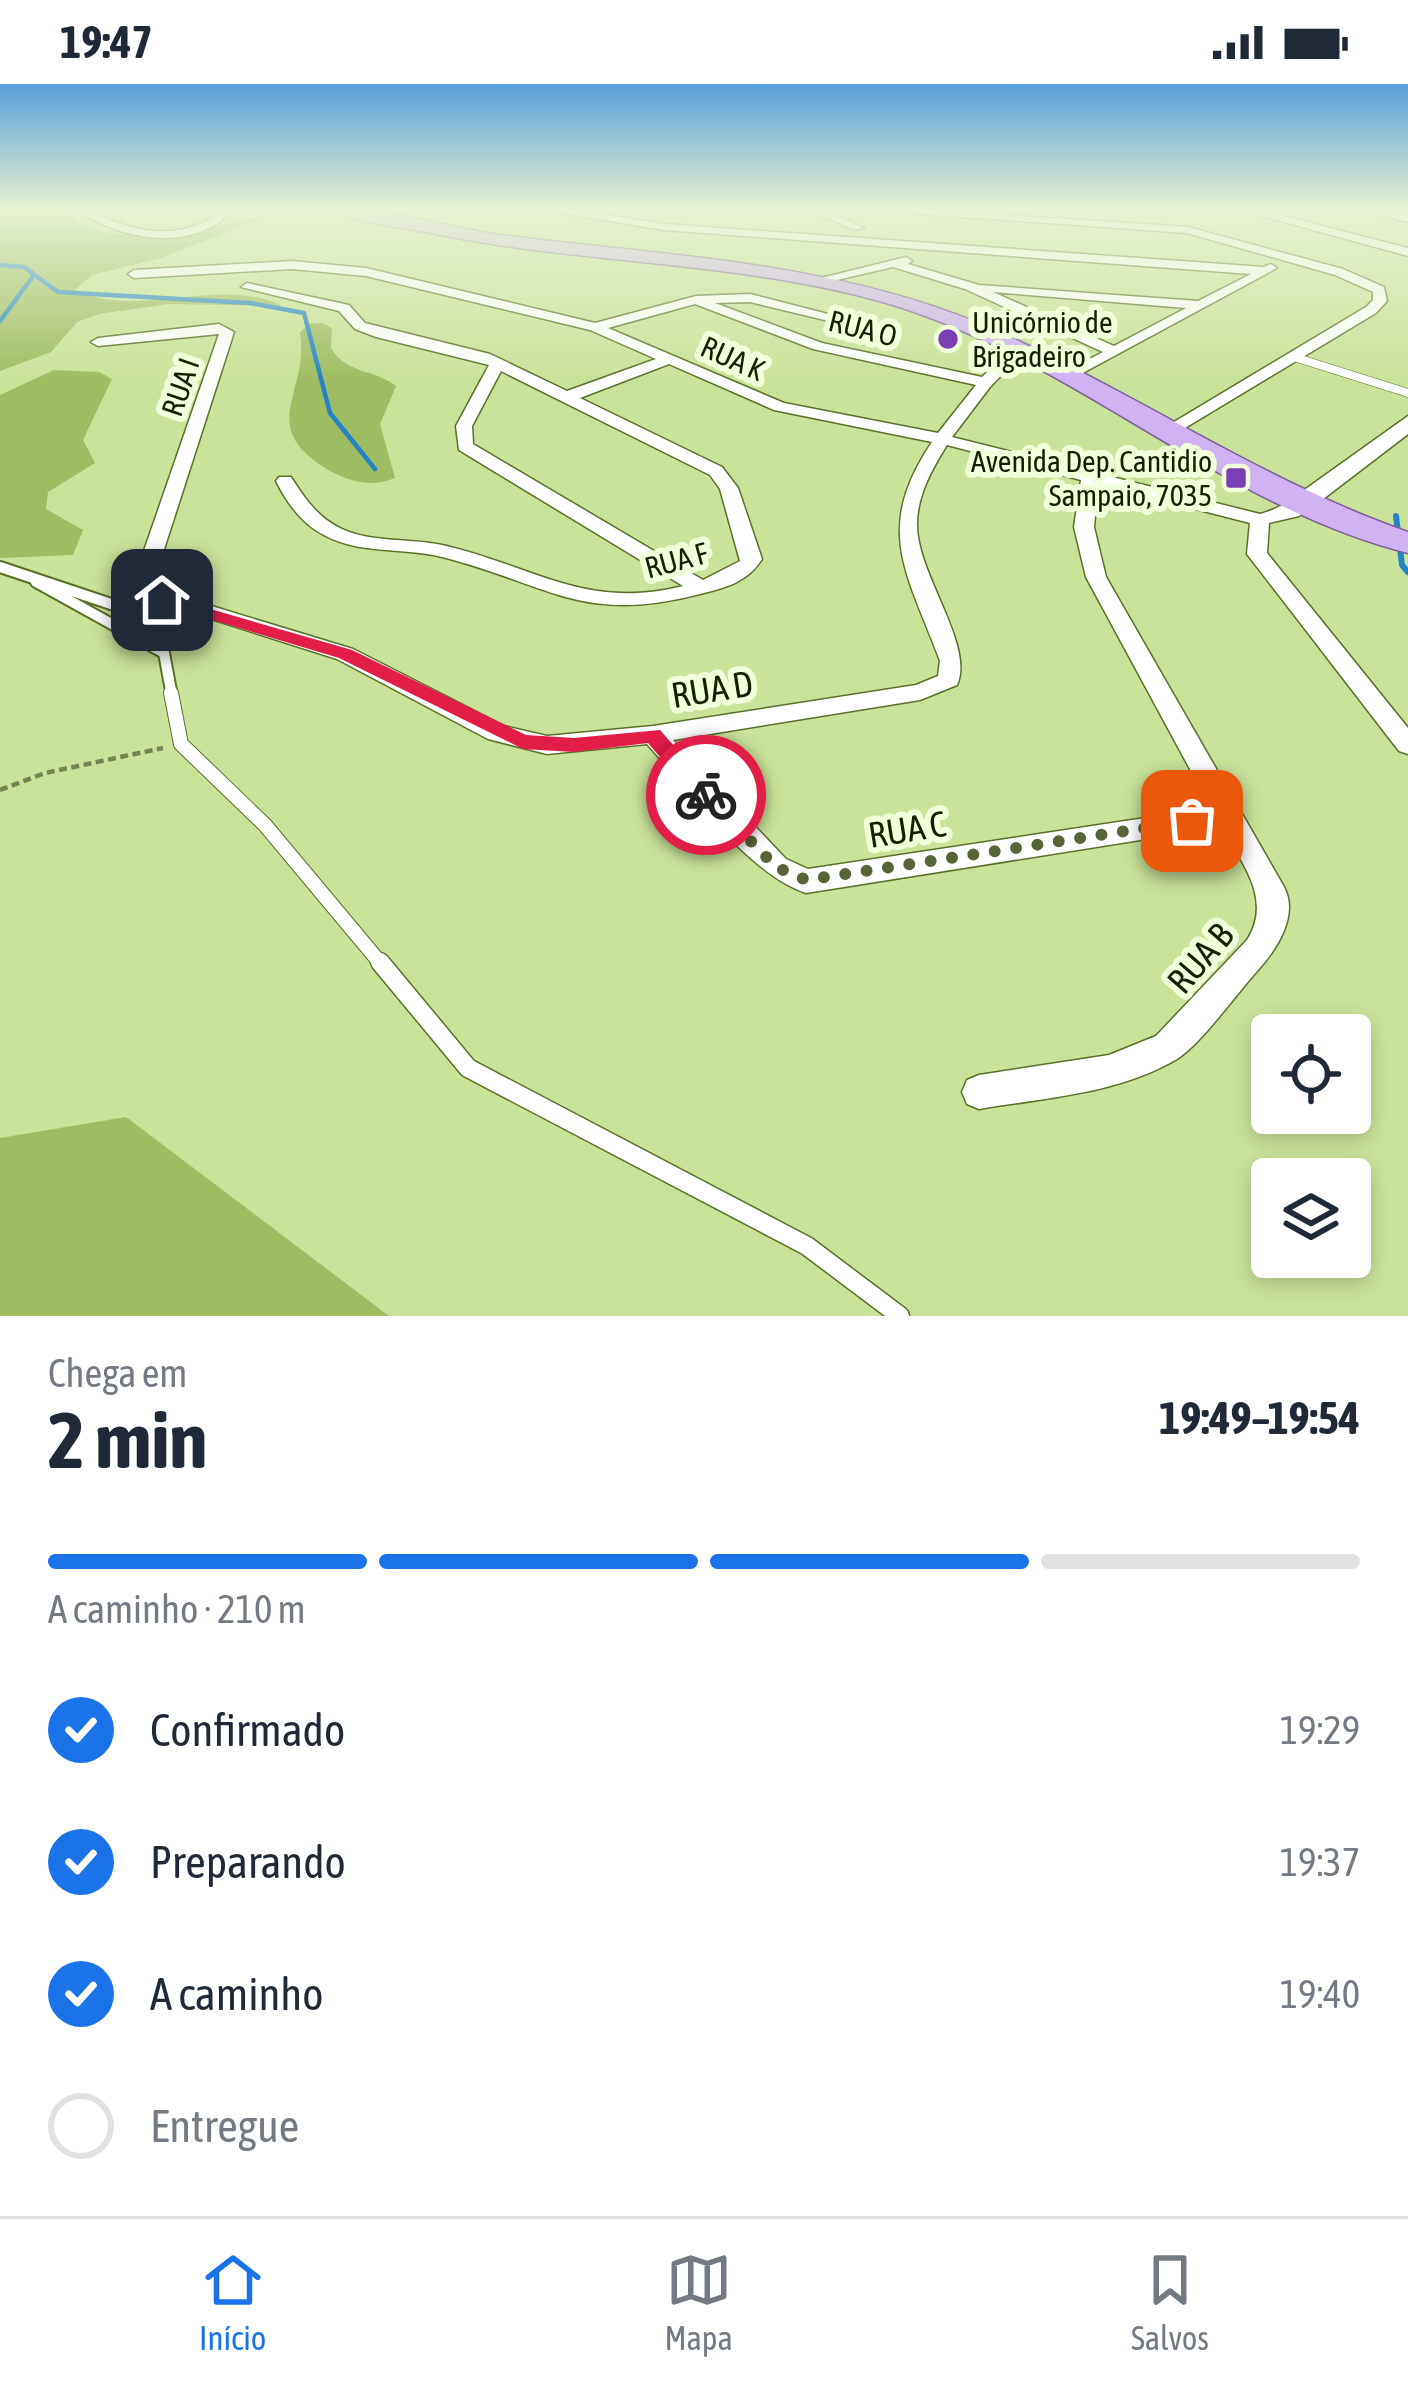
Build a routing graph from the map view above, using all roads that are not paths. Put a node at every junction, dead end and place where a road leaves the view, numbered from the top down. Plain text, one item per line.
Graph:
1 (699, 265) edge
2 (882, 265) edge
3 (900, 265) edge
4 (1198, 265) edge
5 (1276, 265) edge
6 (1315, 265) edge
7 (1267, 271) junction
8 (134, 274) dead end
9 (815, 280) junction
10 (247, 286) dead end
11 (970, 286) junction
12 (696, 300) junction
13 (1197, 305) junction
14 (595, 326) junction
15 (884, 330) dead end
16 (98, 342) dead end
17 (1111, 350) junction
18 (1017, 351) junction
19 (1294, 357) junction
20 (669, 359) junction
21 (497, 363) junction
22 (1066, 376) junction
23 (985, 382) junction
24 (1408, 393) edge
25 (567, 397) junction
26 (860, 422) junction
27 (1408, 423) edge
28 (1170, 432) junction
29 (942, 439) junction
30 (848, 443) dead end
31 (1091, 477) junction
32 (285, 481) dead end
33 (1305, 501) junction
34 (1260, 520) junction
35 (1408, 543) edge
36 (0, 567) edge
37 (36, 582) junction
38 (145, 585) joint
39 (701, 587) junction
40 (123, 608) dead end
41 (653, 735) junction
42 (1408, 745) edge
43 (1231, 814) junction
44 (979, 1092) dead end
45 (900, 1316) edge

1 - 9 main road
2 - 9 street
3 - 11 street
4 - 7 street
5 - 7 street
6 - 19 street
7 - 13 street
8 - 14 street, RUA K
9 - 18 main road
10 - 21 street, RUA F
11 - 13 street
11 - 17 street
12 - 14 street
12 - 15 street
12 - 23 street, RUA O
13 - 17 street
14 - 20 street, RUA K
16 - 38 street, RUA I
17 - 22 street
18 - 22 main road
18 - 23 street, RUA D
19 - 24 lane
19 - 28 street
20 - 25 street
20 - 26 street, RUA K
21 - 25 street, RUA F
21 - 39 street
22 - 28 main road
23 - 29 street, RUA D
25 - 39 street, RUA F
26 - 29 street, RUA K
26 - 30 street
27 - 33 street
28 - 33 main road
29 - 31 street, RUA K
29 - 41 street, RUA D
31 - 34 street, RUA K
31 - 43 street, RUA B
32 - 39 street, RUA F
33 - 34 street
33 - 35 main road
34 - 42 street
36 - 37 lane
37 - 40 lane
37 - 45 lane
38 - 41 street, RUA D
41 - 43 street, RUA C
43 - 44 street, RUA B

